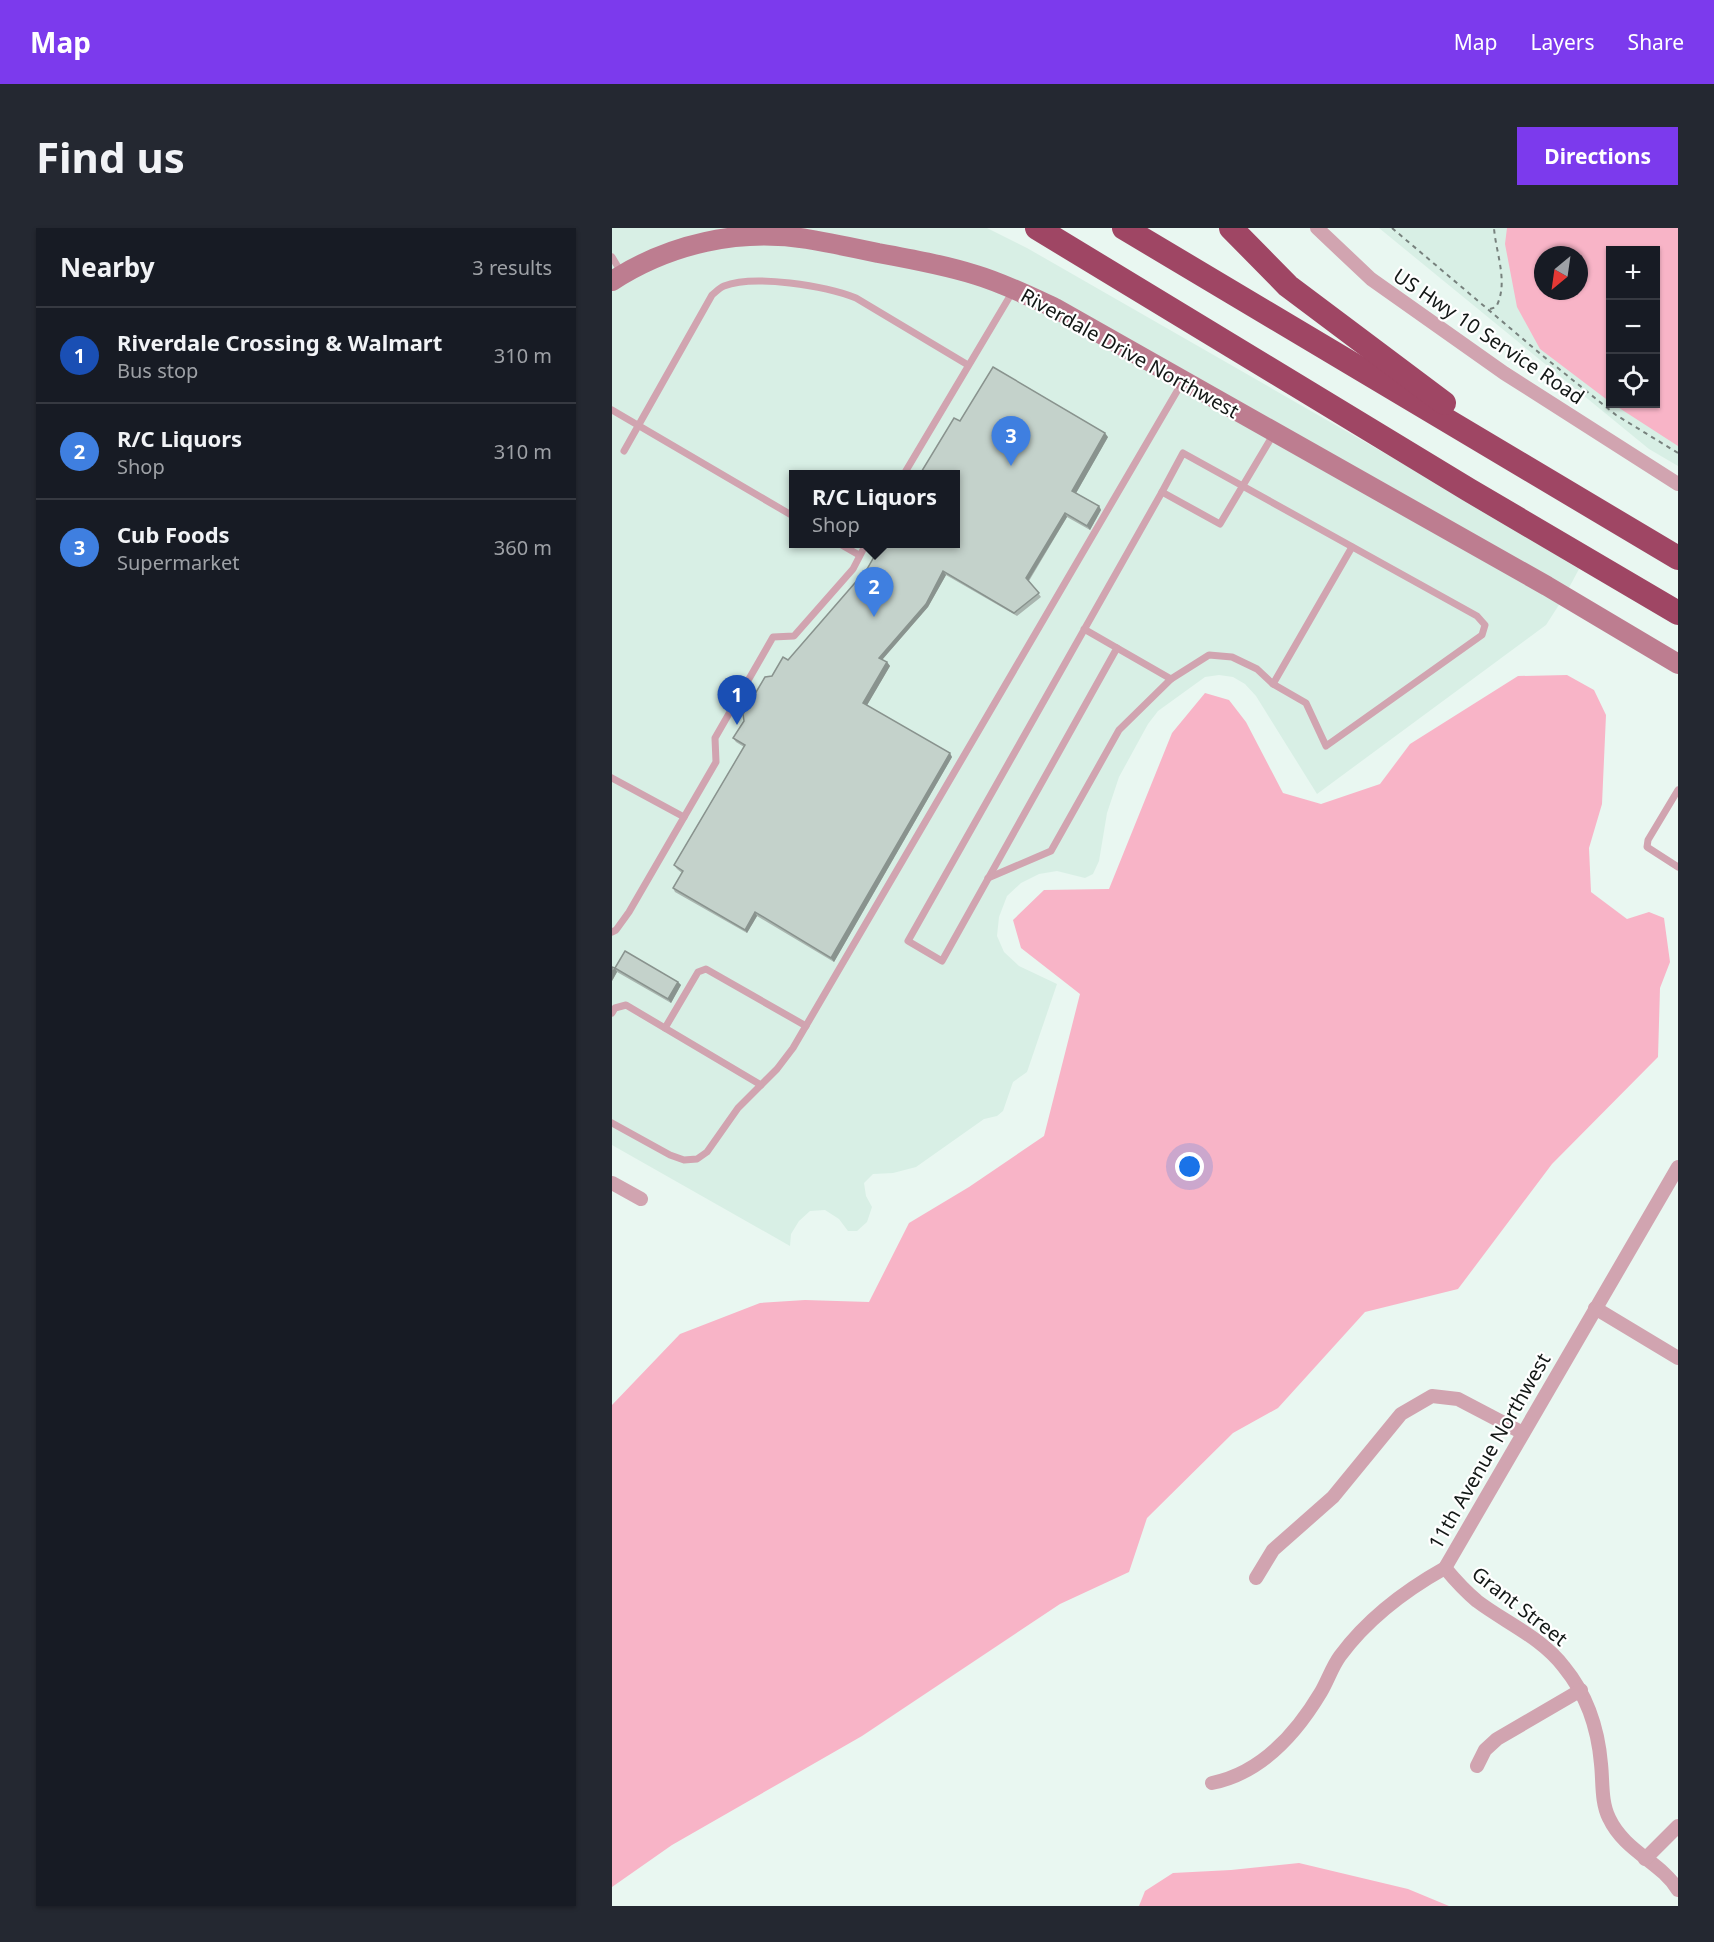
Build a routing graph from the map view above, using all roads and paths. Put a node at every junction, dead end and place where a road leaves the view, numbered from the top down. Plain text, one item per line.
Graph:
1 (1019, 228) edge
2 (1036, 228) edge
3 (1124, 228) edge
4 (1231, 228) edge
5 (1317, 228) edge
6 (1392, 228) edge
7 (1494, 228) edge
8 (612, 257) edge
9 (1097, 265) junction
10 (617, 278) edge
11 (1014, 289) junction
12 (1489, 309) junction
13 (968, 365) junction
14 (1183, 381) junction
15 (612, 410) edge
16 (639, 426) junction
17 (1274, 432) junction
18 (624, 451) dead end
19 (1678, 453) edge
20 (906, 470) edge
21 (1678, 484) edge
22 (1242, 487) junction
23 (1162, 492) junction
24 (1575, 498) junction
25 (789, 514) edge
26 (848, 548) edge
27 (863, 548) edge
28 (1352, 548) junction
29 (859, 555) junction
30 (1678, 558) edge
31 (1678, 613) edge
32 (1084, 629) junction
33 (1116, 648) junction
34 (1678, 664) edge
35 (1171, 679) junction
36 (1273, 684) junction
37 (612, 778) edge
38 (1678, 790) edge
39 (684, 817) junction
40 (1678, 867) edge
41 (988, 878) junction
42 (612, 932) edge
43 (612, 1013) edge
44 (806, 1026) junction
45 (665, 1028) junction
46 (761, 1085) junction
47 (612, 1123) edge
48 (1676, 1174) edge
49 (612, 1183) edge
50 (641, 1199) dead end
51 (1595, 1308) junction
52 (1678, 1358) edge
53 (1523, 1433) junction
54 (1444, 1568) junction
55 (1256, 1578) dead end
56 (1581, 1690) junction
57 (1477, 1766) dead end
58 (1212, 1783) dead end
59 (1678, 1826) edge
60 (1645, 1859) junction
61 (1678, 1890) edge

1 - 9 highway
2 - 9 highway
3 - 24 highway
4 - 24 highway
5 - 21 street, US Hwy 10 Service Road
6 - 12 path
7 - 12 path
8 - 10 lane
9 - 31 highway
10 - 11 street, Riverdale Drive Northwest
11 - 13 lane
11 - 14 street, Riverdale Drive Northwest
12 - 19 path
13 - 16 lane
13 - 20 lane
14 - 17 street, Riverdale Drive Northwest
14 - 44 lane
15 - 16 lane
16 - 18 lane
16 - 25 lane
17 - 22 lane
17 - 34 street, Riverdale Drive Northwest
22 - 23 lane
22 - 23 lane
22 - 28 lane
23 - 32 lane
24 - 30 highway
26 - 29 lane
27 - 29 lane
28 - 36 lane
28 - 36 lane
29 - 39 lane
32 - 33 lane
32 - 41 lane
33 - 35 lane
33 - 41 lane
35 - 36 lane
35 - 41 lane
37 - 39 lane
38 - 40 lane
39 - 42 lane
43 - 45 lane
44 - 45 lane
44 - 46 lane
45 - 46 lane
46 - 47 lane
48 - 51 street, 11th Avenue Northwest
49 - 50 street
51 - 52 street
51 - 53 street, 11th Avenue Northwest
53 - 54 street, 11th Avenue Northwest
53 - 55 street
54 - 56 street, Grant Street
54 - 58 street, 11th Avenue Northwest
56 - 57 street
56 - 60 street, Grant Street
59 - 60 street
60 - 61 street, Grant Street

